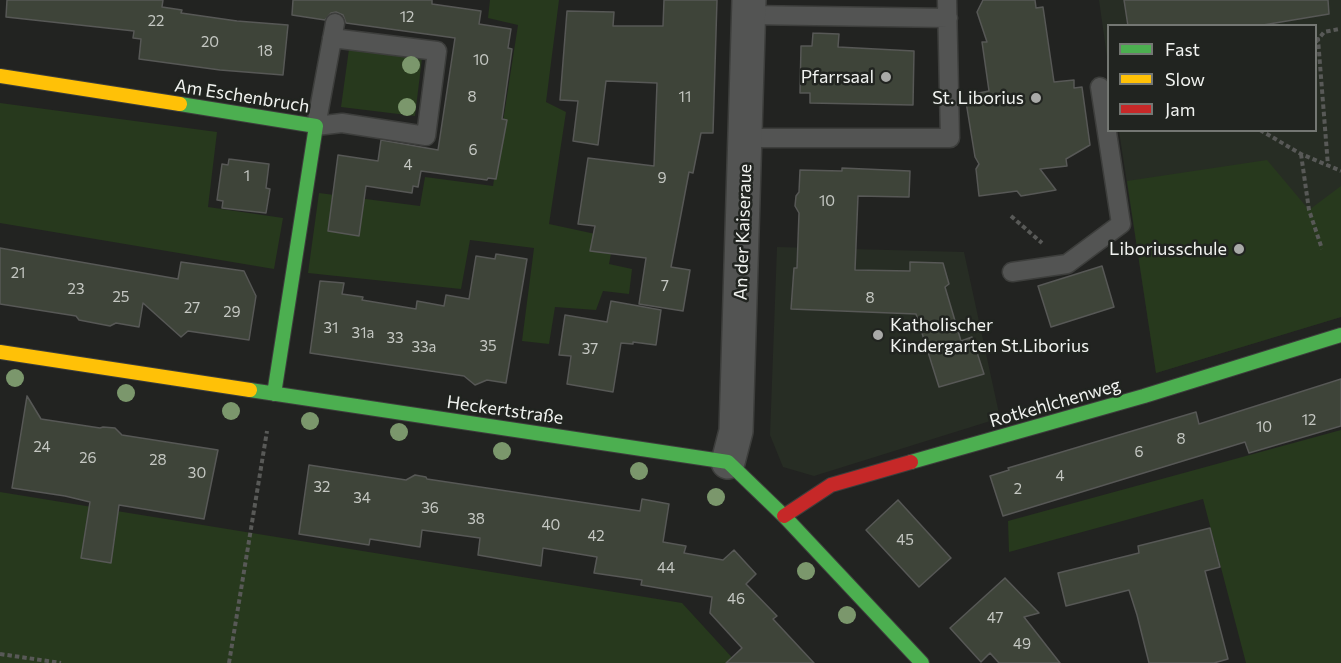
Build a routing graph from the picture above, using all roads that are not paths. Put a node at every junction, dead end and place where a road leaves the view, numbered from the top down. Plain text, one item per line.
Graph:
1 (749, 8) edge
2 (948, 9) edge
3 (0, 76) edge
4 (1100, 87) dead end
5 (316, 126) junction
6 (746, 138) junction
7 (1012, 272) dead end
8 (1341, 335) edge
9 (0, 352) edge
10 (274, 394) junction
11 (728, 462) junction
12 (784, 516) junction
13 (922, 663) edge

1 - 2 lane
1 - 6 street, An der Kaiseraue
2 - 6 lane
3 - 5 street, Am Eschenbruch
4 - 7 lane
5 - 5 lane
5 - 10 street, Am Eschenbruch
6 - 11 street, An der Kaiseraue
8 - 12 street, Rotkehlchenweg
9 - 10 street, Heckertstraße
10 - 11 street, Heckertstraße
11 - 12 street
12 - 13 street

